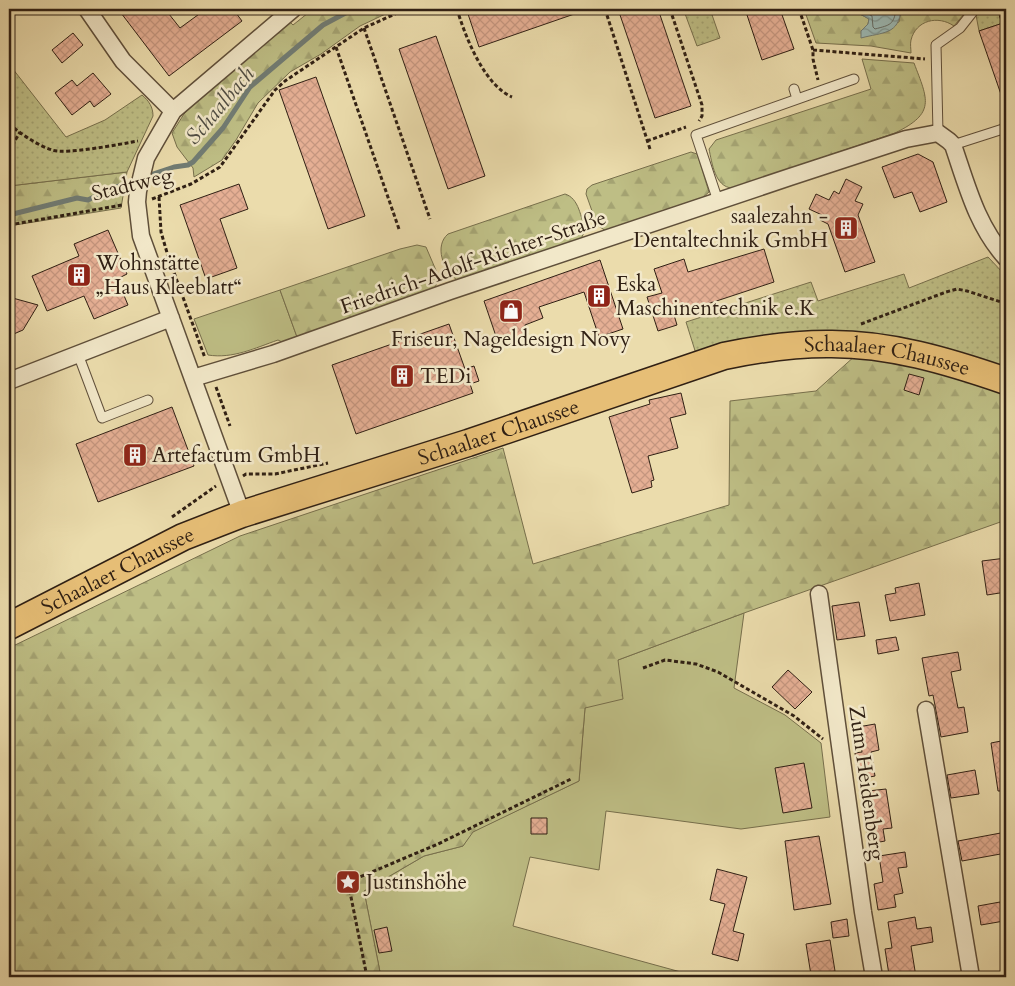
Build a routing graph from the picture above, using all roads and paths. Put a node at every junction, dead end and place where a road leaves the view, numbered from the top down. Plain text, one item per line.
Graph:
1 (293, 9) edge
2 (406, 9) edge
3 (457, 9) edge
4 (605, 9) edge
5 (670, 9) edge
6 (799, 9) edge
7 (975, 9) edge
8 (998, 9) edge
9 (90, 10) edge
10 (1006, 18) edge
11 (364, 28) junction
12 (336, 47) junction
13 (813, 50) junction
14 (936, 60) junction
15 (854, 79) dead end
16 (794, 89) dead end
17 (821, 90) junction
18 (512, 96) dead end
19 (797, 99) junction
20 (173, 111) junction
21 (9, 124) edge
22 (1006, 128) edge
23 (20, 132) junction
24 (938, 133) junction
25 (156, 139) junction
26 (647, 141) junction
27 (953, 145) junction
28 (650, 149) dead end
29 (9, 151) edge
30 (138, 197) junction
31 (159, 197) junction
32 (718, 201) junction
33 (430, 219) dead end
34 (9, 224) edge
35 (399, 229) dead end
36 (1006, 258) edge
37 (171, 318) junction
38 (78, 354) junction
39 (211, 373) junction
40 (193, 378) junction
41 (9, 381) edge
42 (1006, 381) edge
43 (148, 400) dead end
44 (230, 428) dead end
45 (243, 465) dead end
46 (246, 474) dead end
47 (242, 514) junction
48 (819, 594) dead end
49 (9, 626) edge
50 (642, 668) dead end
51 (926, 710) dead end
52 (841, 753) junction
53 (571, 779) dead end
54 (367, 977) edge
55 (874, 977) edge
56 (971, 977) edge

1 - 20 street
2 - 11 path, Stadtweg
3 - 18 path
4 - 26 path
5 - 26 path
6 - 13 path
7 - 14 lane
8 - 10 path
9 - 20 street
11 - 12 path, Stadtweg
11 - 33 path
12 - 31 path, Stadtweg
12 - 35 path
13 - 14 path
13 - 17 path
14 - 24 lane
15 - 17 lane
16 - 19 lane
17 - 19 lane
19 - 32 lane
20 - 25 street
21 - 23 path
22 - 27 lane
23 - 25 path
23 - 29 path
24 - 27 street
24 - 32 street, Friedrich-Adolf-Richter-Straße
25 - 30 street
26 - 28 path
27 - 36 street
30 - 31 path, Stadtweg
30 - 34 path, Stadtweg
30 - 37 street
31 - 39 path
32 - 39 street, Friedrich-Adolf-Richter-Straße
37 - 38 street
37 - 40 street
38 - 41 street
38 - 43 lane
39 - 40 street, Friedrich-Adolf-Richter-Straße
39 - 44 path
40 - 47 street
42 - 47 main road, Schaalaer Chaussee
45 - 46 path
47 - 49 main road, Schaalaer Chaussee
48 - 52 street, Zum Heidenberg
50 - 52 path
51 - 56 street
52 - 55 street, Zum Heidenberg
53 - 54 path

